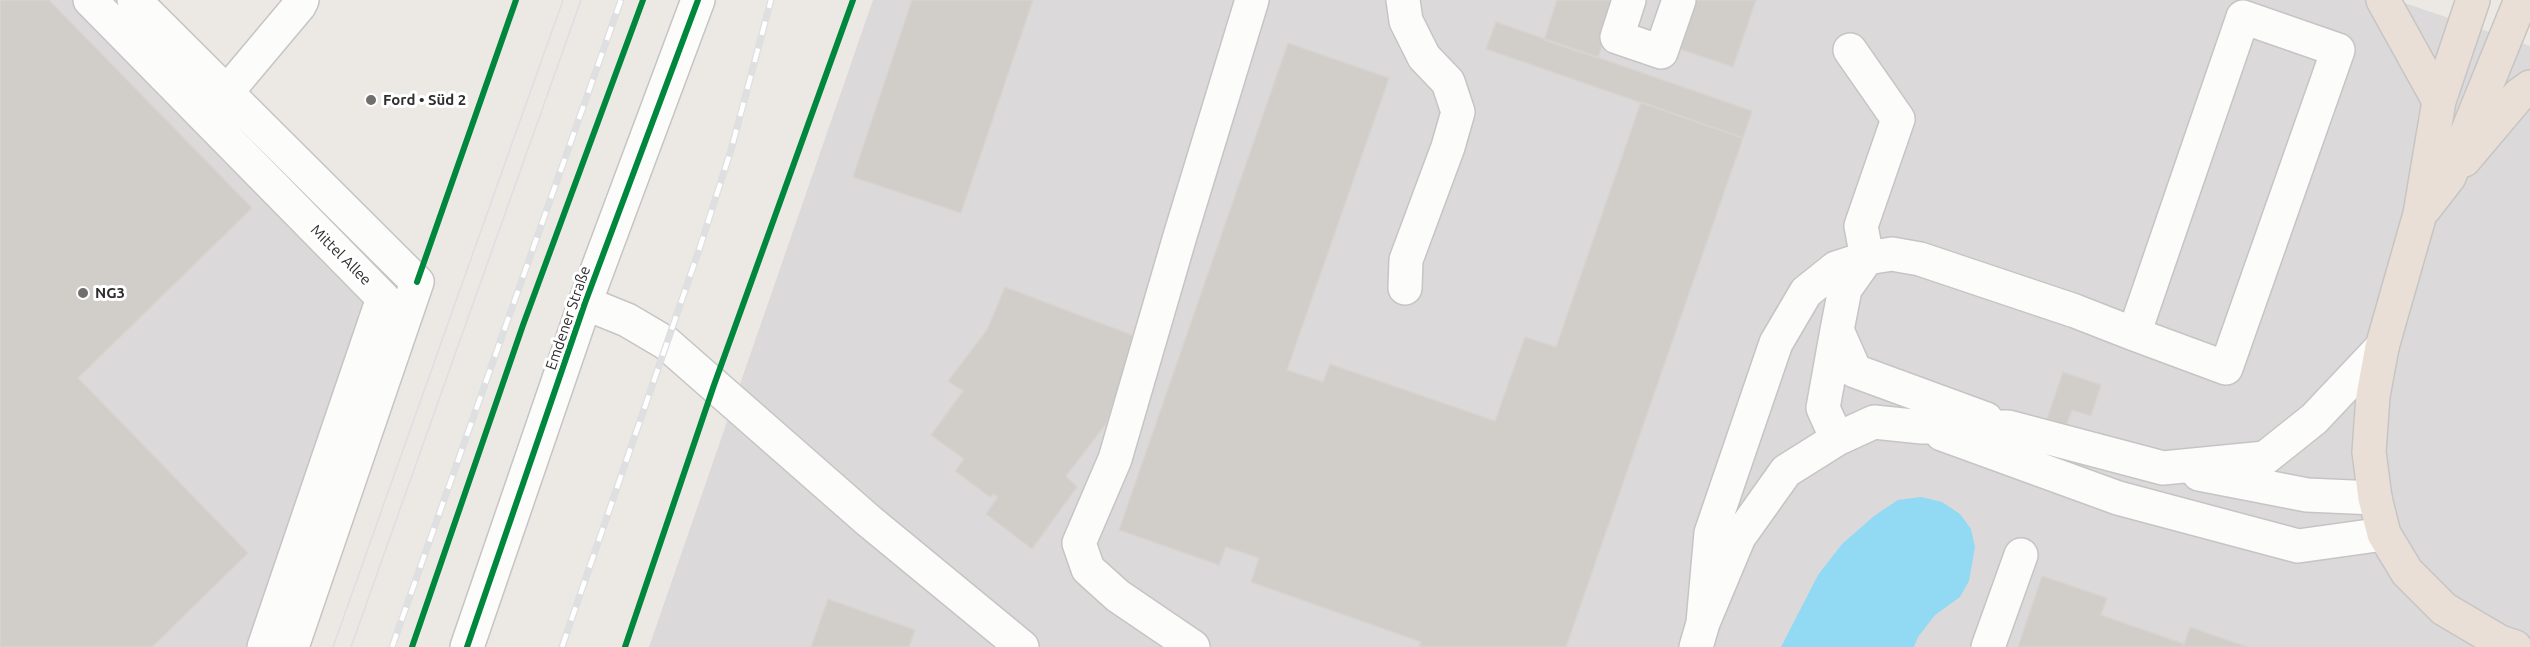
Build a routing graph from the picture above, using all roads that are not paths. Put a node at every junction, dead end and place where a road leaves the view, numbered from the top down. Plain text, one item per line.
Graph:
1 (90, 0) edge
2 (134, 0) edge
3 (302, 0) edge
4 (698, 0) edge
5 (1252, 0) edge
6 (1403, 0) edge
7 (1629, 0) edge
8 (1679, 0) edge
9 (2383, 0) edge
10 (2473, 0) edge
11 (2521, 0) edge
12 (1850, 50) dead end
13 (2530, 87) edge
14 (226, 93) junction
15 (2439, 101) junction
16 (2449, 177) junction
17 (2420, 214) junction
18 (1867, 258) junction
19 (1405, 288) dead end
20 (585, 303) junction
21 (1837, 330) junction
22 (2134, 334) junction
23 (2382, 347) junction
24 (1922, 427) junction
25 (2008, 427) junction
26 (1837, 439) junction
27 (2163, 468) junction
28 (2375, 498) junction
29 (2384, 534) junction
30 (2020, 555) dead end
31 (1699, 635) edge
32 (264, 647) edge
33 (292, 647) edge
34 (467, 647) edge
35 (1022, 647) edge
36 (1193, 647) edge
37 (1988, 647) edge
38 (2515, 647) edge

1 - 32 street, Mittel Allee
2 - 14 street
3 - 14 street
4 - 20 street, Emdener Straße
5 - 36 street
6 - 19 street
7 - 8 street
9 - 15 highway
10 - 15 highway
11 - 16 highway
12 - 18 street
13 - 16 highway
14 - 33 street
15 - 17 highway
16 - 17 highway
17 - 23 highway
18 - 21 street
18 - 22 street
18 - 31 street
20 - 34 street, Emdener Straße
20 - 35 street
21 - 25 street
21 - 26 street
22 - 22 street
23 - 27 street
23 - 28 highway
24 - 25 street
24 - 26 street
24 - 29 street
25 - 27 street
26 - 31 street
27 - 28 street
28 - 29 highway
29 - 38 highway
30 - 37 street

